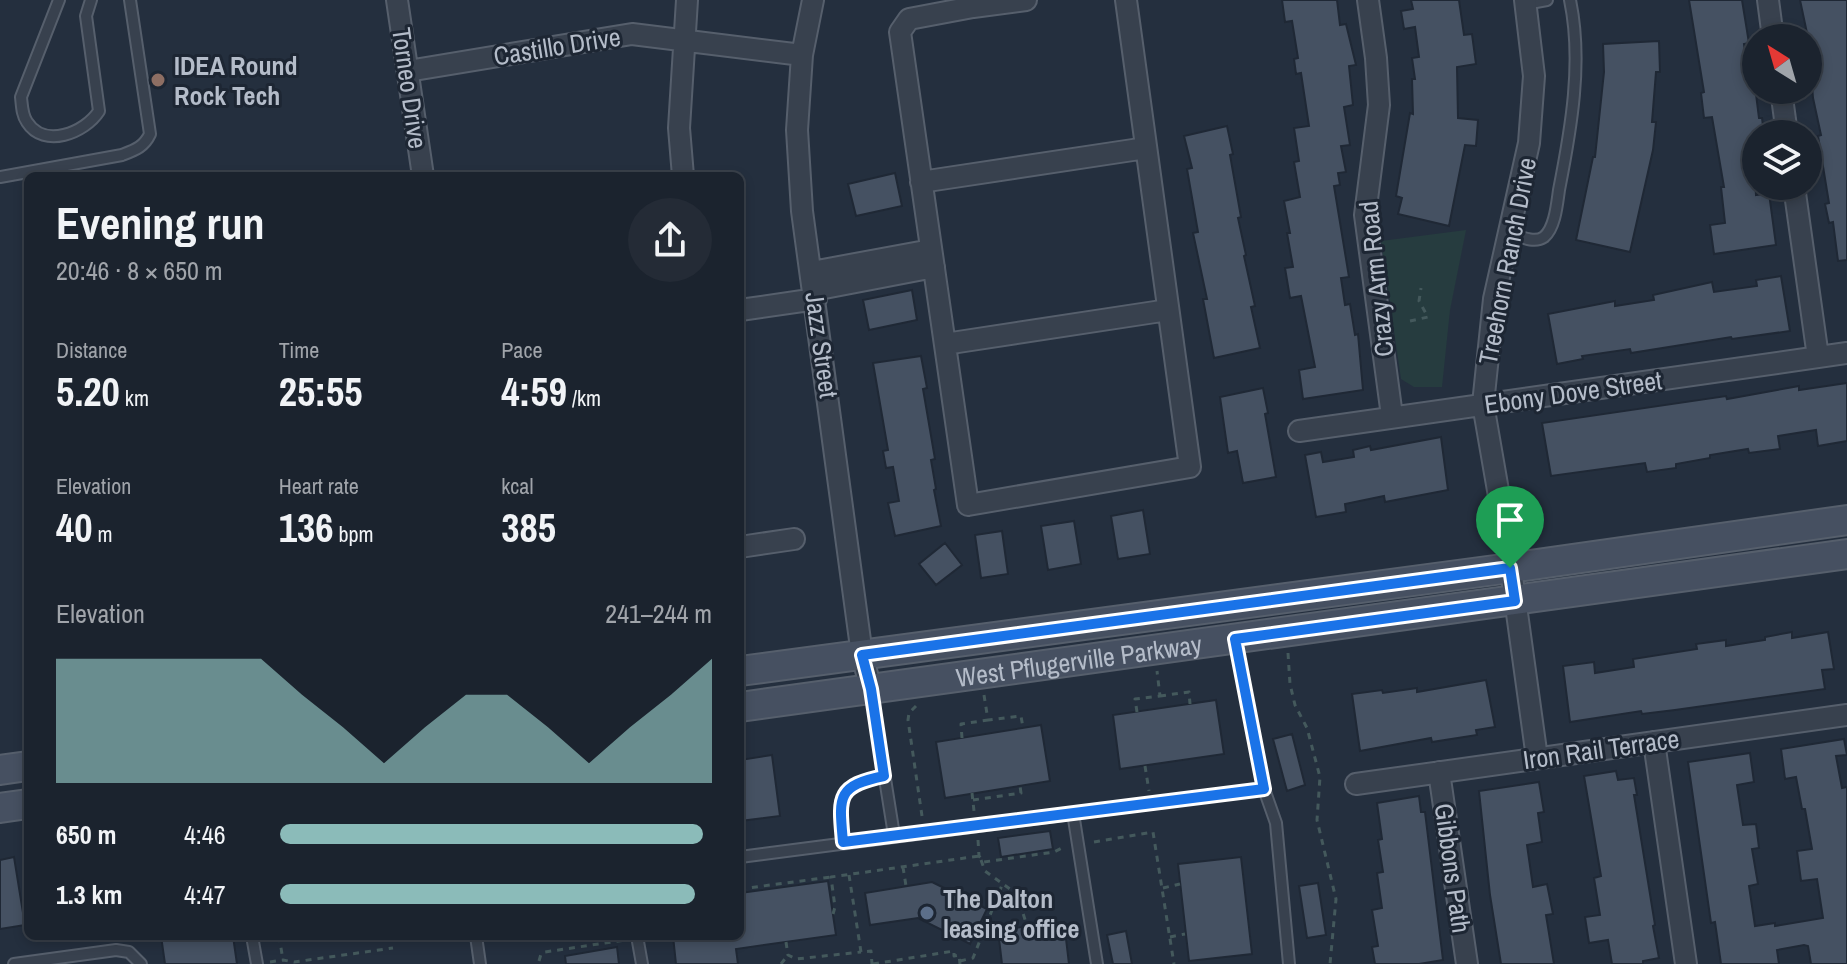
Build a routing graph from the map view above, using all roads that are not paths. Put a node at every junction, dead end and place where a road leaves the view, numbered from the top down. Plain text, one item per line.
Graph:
1 (59, 0) edge
2 (91, 0) edge
3 (130, 0) edge
4 (397, 0) edge
5 (687, 0) edge
6 (813, 0) edge
7 (1026, 0) edge
8 (1126, 0) edge
9 (1368, 0) edge
10 (1547, 0) edge
11 (1570, 0) edge
12 (1768, 0) edge
13 (1525, 2) edge
14 (972, 4) edge
15 (1771, 24) edge
16 (683, 41) junction
17 (802, 55) junction
18 (408, 71) junction
19 (1146, 148) junction
20 (28, 172) edge
21 (422, 172) edge
22 (683, 172) edge
23 (24, 173) edge
24 (0, 177) edge
25 (921, 182) junction
26 (1796, 200) edge
27 (1509, 233) junction
28 (933, 258) junction
29 (814, 287) junction
30 (744, 309) edge
31 (1168, 310) junction
32 (945, 344) junction
33 (1847, 353) edge
34 (1818, 357) junction
35 (1483, 404) junction
36 (1392, 416) junction
37 (1299, 431) dead end
38 (1847, 520) edge
39 (794, 539) dead end
40 (744, 546) edge
41 (1846, 554) edge
42 (1847, 562) edge
43 (1510, 568) junction
44 (1515, 601) junction
45 (1235, 639) junction
46 (862, 655) junction
47 (744, 670) edge
48 (871, 689) junction
49 (744, 706) edge
50 (1847, 715) edge
51 (1654, 742) junction
52 (1537, 758) junction
53 (24, 767) edge
54 (0, 770) edge
55 (1439, 772) junction
56 (884, 776) junction
57 (1356, 784) dead end
58 (1264, 789) junction
59 (24, 805) edge
60 (0, 808) edge
61 (1073, 813) junction
62 (894, 835) junction
63 (843, 842) junction
64 (744, 856) edge
65 (253, 940) edge
66 (477, 940) edge
67 (638, 940) edge
68 (14, 964) edge
69 (141, 964) edge
70 (257, 964) edge
71 (480, 964) edge
72 (642, 964) edge
73 (1097, 964) edge
74 (1289, 964) edge
75 (1467, 964) edge
76 (1686, 964) edge

1 - 2 lane
3 - 20 lane
4 - 18 street, Torneo Drive
5 - 16 street
6 - 17 street, Jazz Street
7 - 14 street
8 - 19 street
9 - 36 street, Crazy Arm Road
10 - 13 lane
11 - 27 lane
12 - 15 street
13 - 27 street, Treehorn Ranch Drive
14 - 25 street
16 - 17 street, Castillo Drive
16 - 18 street, Castillo Drive
16 - 22 street
17 - 29 street, Jazz Street
18 - 21 street, Torneo Drive
19 - 25 street
19 - 31 street
23 - 24 lane
25 - 28 street
26 - 34 street
27 - 35 street, Treehorn Ranch Drive
28 - 29 street
28 - 32 street
29 - 30 street
29 - 46 street, Jazz Street
31 - 32 street
31 - 32 street
33 - 34 street, Ebony Dove Street
34 - 35 street, Ebony Dove Street
35 - 36 street, Ebony Dove Street
35 - 43 street, Treehorn Ranch Drive
36 - 37 street, Ebony Dove Street
38 - 43 main road, West Pflugerville Parkway
39 - 40 street
41 - 42 street
41 - 44 main road, West Pflugerville Parkway
43 - 44 street, Treehorn Ranch Drive
43 - 46 main road, West Pflugerville Parkway
44 - 45 main road, West Pflugerville Parkway
44 - 52 street, Treehorn Ranch Drive
45 - 48 main road, West Pflugerville Parkway
45 - 58 lane
46 - 47 main road, West Pflugerville Parkway
46 - 48 street, Jazz Street
48 - 49 main road, West Pflugerville Parkway
48 - 56 lane
50 - 51 street, Iron Rail Terrace
51 - 52 street, Iron Rail Terrace
51 - 76 street
52 - 55 street, Iron Rail Terrace
53 - 54 main road
55 - 57 street, Iron Rail Terrace
55 - 75 street, Gibbons Path
56 - 62 lane
56 - 63 lane
58 - 61 lane
58 - 74 lane
59 - 60 main road
61 - 62 lane
61 - 73 lane
62 - 63 lane
63 - 64 lane
65 - 70 lane
66 - 71 lane
67 - 72 lane
68 - 69 lane

